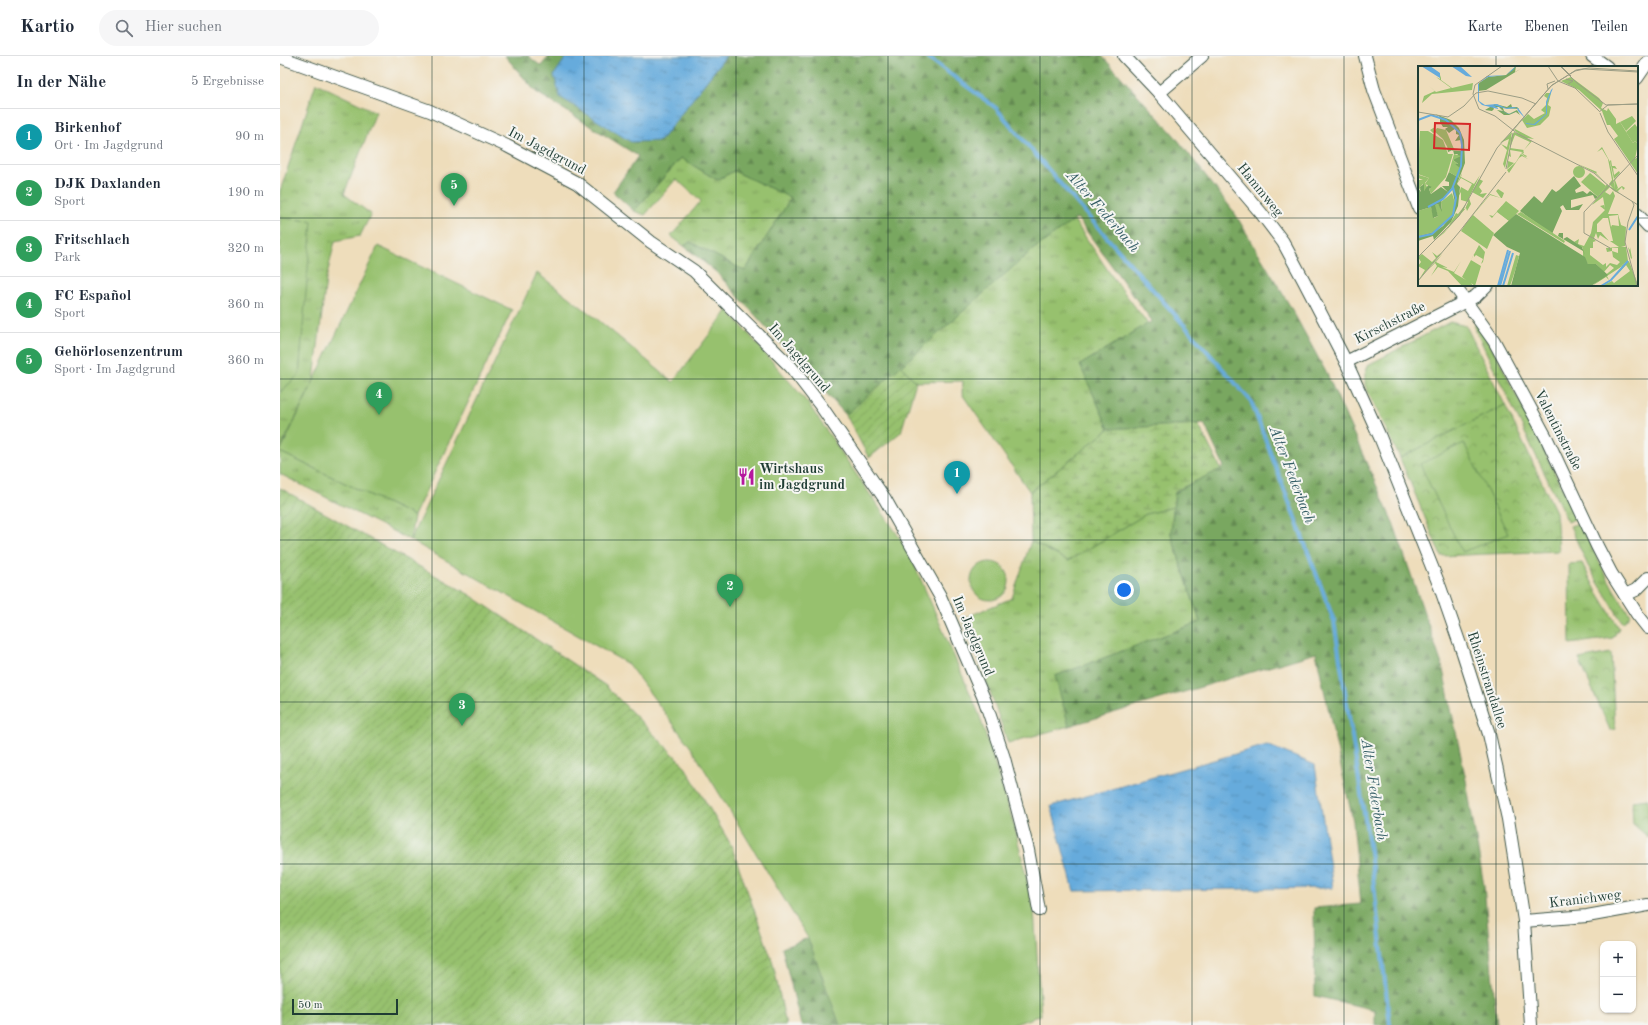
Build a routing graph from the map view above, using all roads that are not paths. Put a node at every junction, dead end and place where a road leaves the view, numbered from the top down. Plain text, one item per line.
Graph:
1 (1124, 56) edge
2 (1202, 56) edge
3 (1365, 56) edge
4 (1592, 56) edge
5 (280, 57) edge
6 (1648, 62) edge
7 (1606, 66) edge
8 (1638, 77) edge
9 (1159, 93) junction
10 (1418, 205) edge
11 (1638, 215) edge
12 (1648, 226) edge
13 (1455, 286) edge
14 (1486, 286) edge
15 (1464, 302) junction
16 (1346, 362) junction
17 (1648, 578) edge
18 (1625, 595) junction
19 (1648, 628) edge
20 (1648, 905) edge
21 (1039, 910) dead end
22 (1524, 921) junction
23 (1531, 1025) edge

1 - 9 street, Hammweg
2 - 9 street
3 - 10 street
4 - 7 street
5 - 21 street, Im Jagdgrund
6 - 8 street
9 - 16 street, Hammweg
11 - 12 street
13 - 15 street, Valentinstraße
14 - 15 street, Kirschstraße
15 - 16 street, Kirschstraße
15 - 18 street, Valentinstraße
16 - 22 street, Rheinstrandallee
17 - 18 street
18 - 19 street, Valentinstraße
20 - 22 street, Kranichweg
22 - 23 street, Rheinstrandallee

